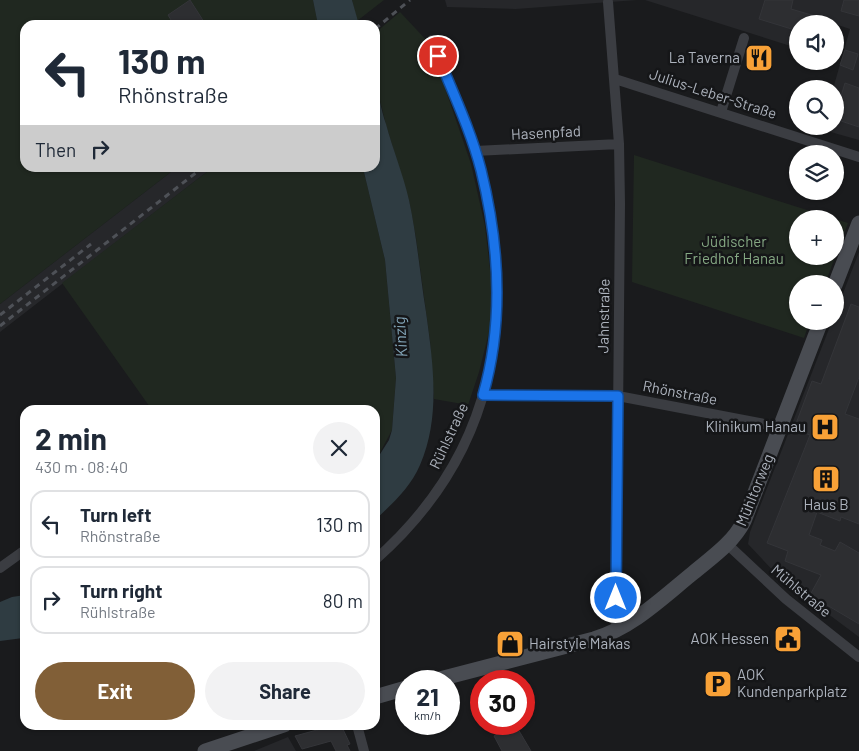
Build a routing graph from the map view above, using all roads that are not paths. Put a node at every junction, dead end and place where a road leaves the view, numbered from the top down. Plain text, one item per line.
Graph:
1 (608, 2) dead end
2 (744, 38) dead end
3 (432, 40) dead end
4 (615, 79) junction
5 (721, 112) junction
6 (619, 144) junction
7 (475, 151) junction
8 (859, 157) edge
9 (859, 222) edge
10 (839, 275) edge
11 (818, 330) edge
12 (483, 395) junction
13 (618, 396) junction
14 (780, 427) junction
15 (727, 544) junction
16 (20, 554) edge
17 (380, 556) edge
18 (0, 568) edge
19 (616, 631) junction
20 (859, 657) edge
21 (460, 674) edge
22 (395, 691) edge
23 (380, 696) edge
24 (269, 730) edge
25 (358, 730) edge
26 (205, 751) edge
27 (364, 751) edge

1 - 4 street, Jahnstraße
2 - 5 street
3 - 7 street, Rühlstraße
4 - 5 street, Julius-Leber-Straße
4 - 6 street, Jahnstraße
5 - 8 street, Julius-Leber-Straße
6 - 7 street, Hasenpfad
6 - 13 street, Jahnstraße
7 - 12 street, Rühlstraße
9 - 10 street
11 - 14 street, Mühltorweg
12 - 13 street, Rhönstraße
12 - 17 street, Rühlstraße
13 - 14 street, Rhönstraße
13 - 19 street, Jahnstraße
14 - 15 street, Mühltorweg
15 - 19 street, Mühltorweg
15 - 20 street, Mühlstraße
16 - 18 street
19 - 21 street, Mühltorweg
22 - 23 street
24 - 26 street
25 - 27 street

